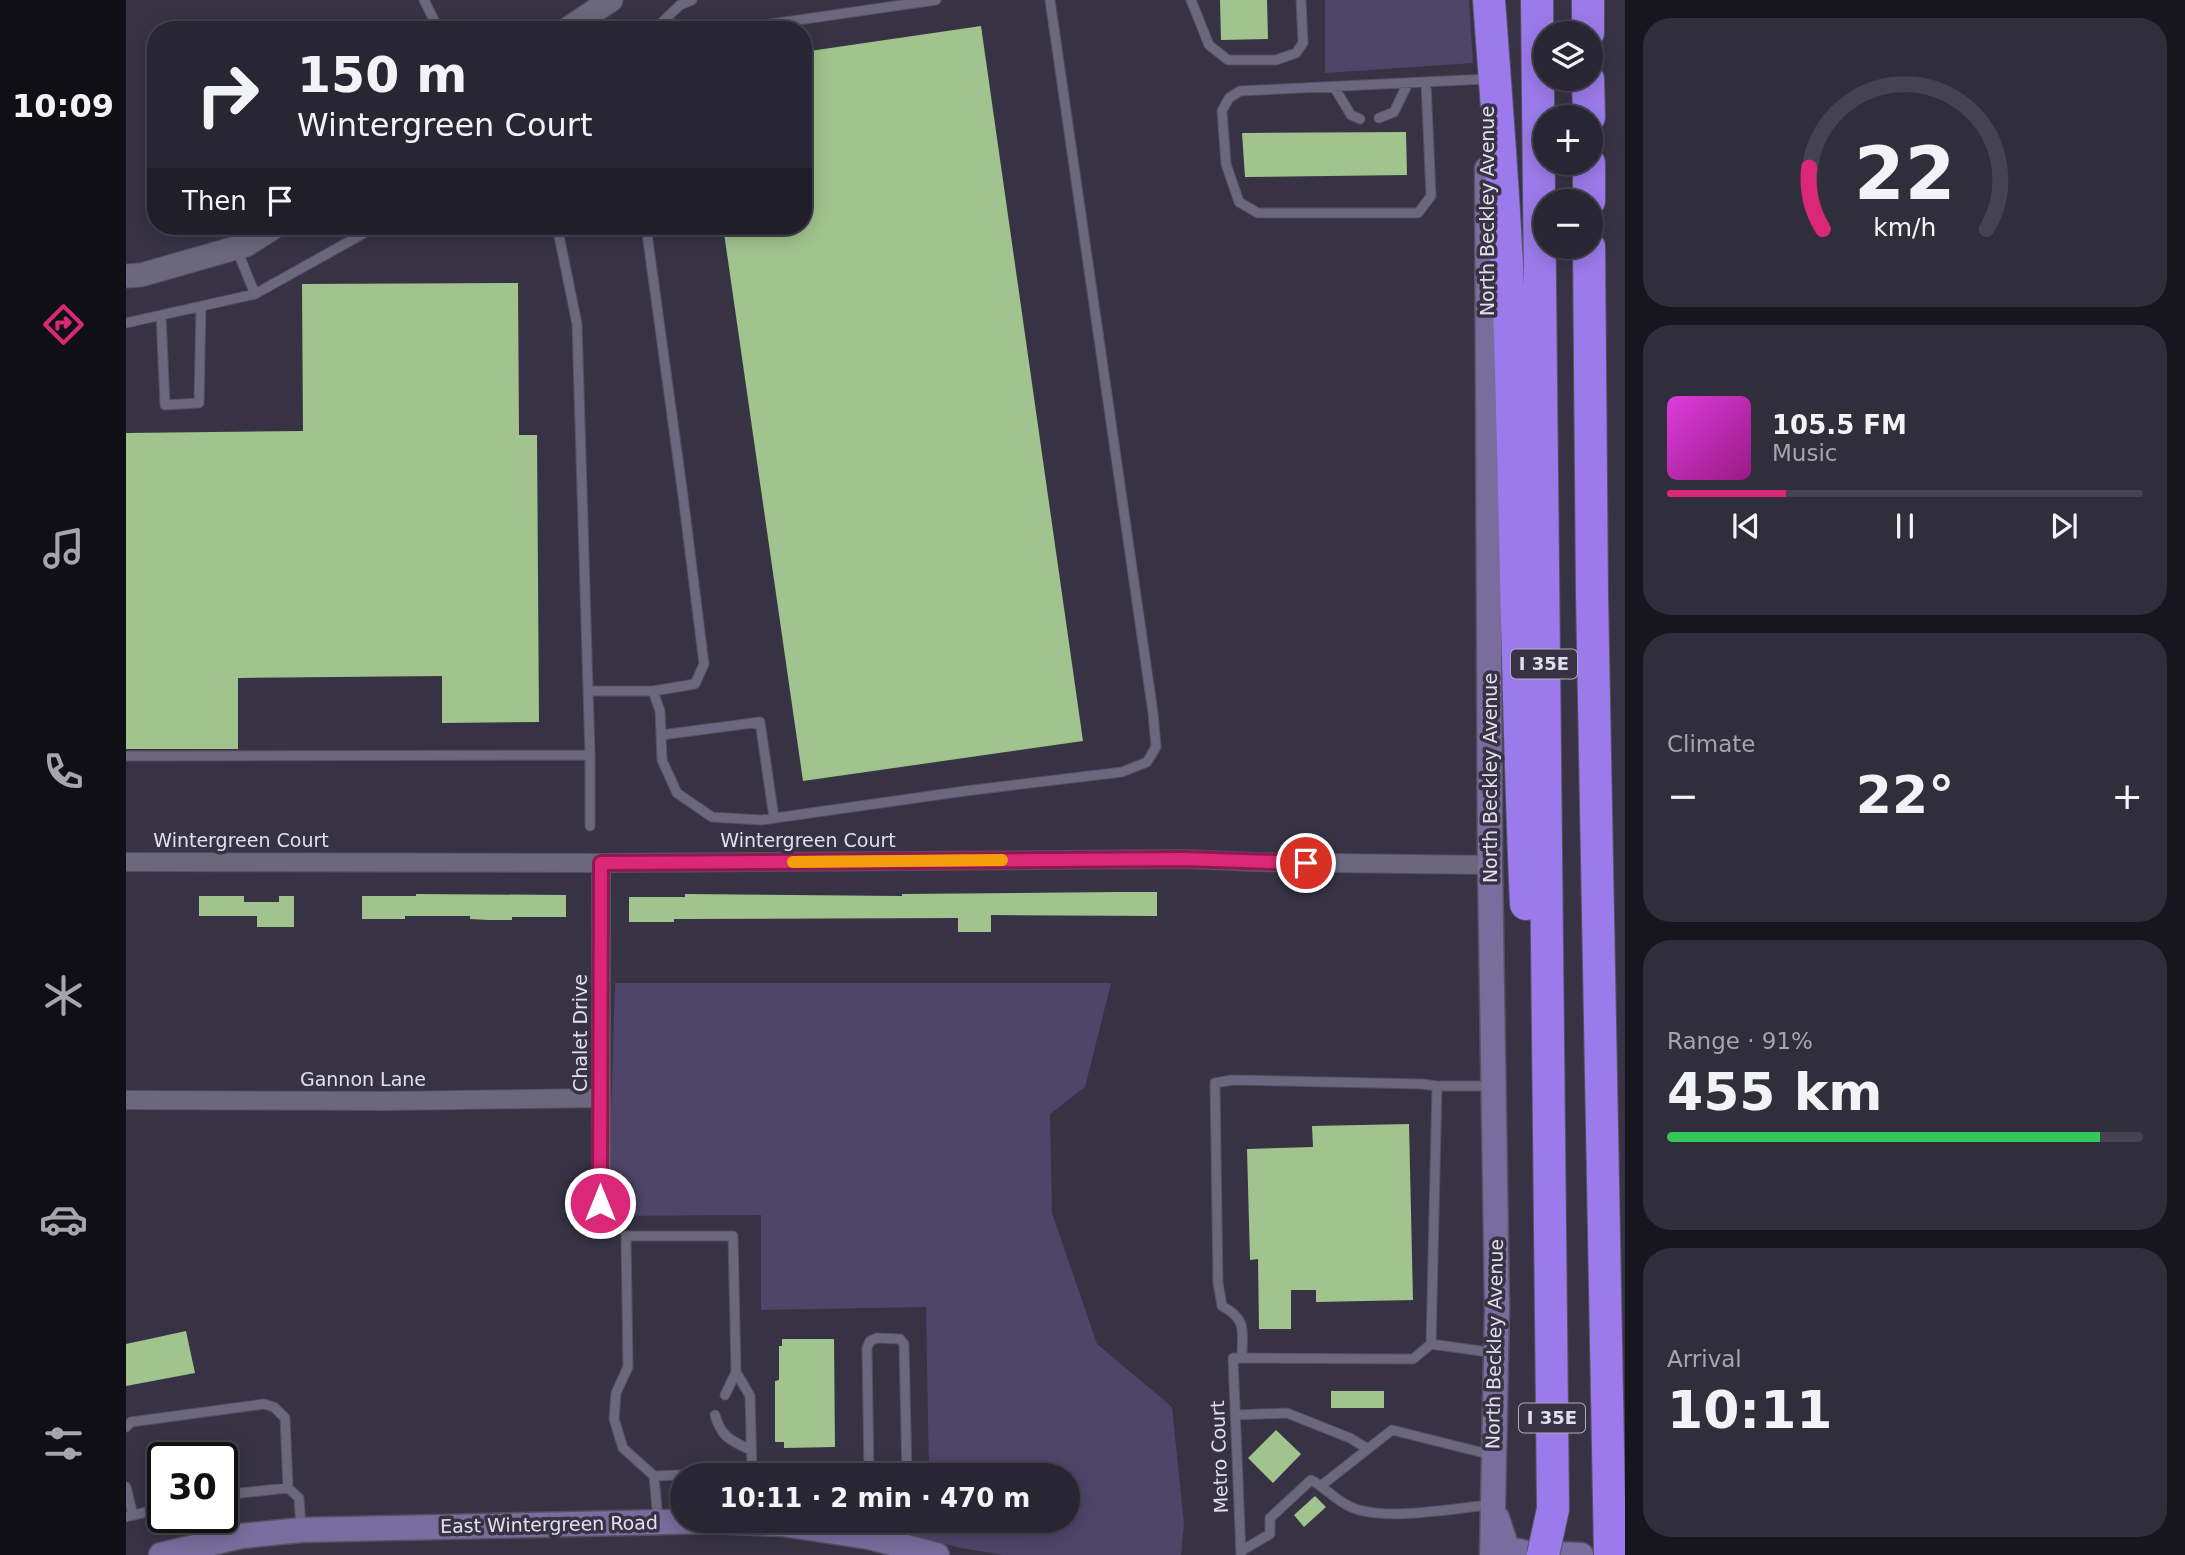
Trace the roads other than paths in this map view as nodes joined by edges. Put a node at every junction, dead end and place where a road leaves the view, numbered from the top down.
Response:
1 (424, 0) edge
2 (611, 0) edge
3 (692, 0) edge
4 (936, 0) edge
5 (1050, 0) edge
6 (1191, 0) edge
7 (1301, 0) edge
8 (1487, 0) edge
9 (1537, 0) edge
10 (1588, 0) edge
11 (434, 21) edge
12 (586, 21) edge
13 (668, 21) edge
14 (792, 21) edge
15 (1588, 21) edge
16 (1486, 79) junction
17 (1426, 82) junction
18 (1408, 83) junction
19 (1334, 87) junction
20 (1379, 118) dead end
21 (1360, 119) dead end
22 (262, 235) edge
23 (361, 235) edge
24 (559, 235) edge
25 (647, 235) edge
26 (235, 248) junction
27 (1590, 259) edge
28 (126, 276) edge
29 (255, 294) junction
30 (201, 306) junction
31 (161, 315) junction
32 (126, 323) edge
33 (588, 691) junction
34 (653, 691) junction
35 (661, 734) junction
36 (590, 755) junction
37 (126, 756) edge
38 (775, 818) junction
39 (590, 827) dead end
40 (126, 862) edge
41 (601, 863) junction
42 (1490, 865) junction
43 (1437, 1086) junction
44 (1493, 1086) junction
45 (601, 1098) junction
46 (126, 1100) edge
47 (600, 1203) dead end
48 (1550, 1327) junction
49 (1431, 1344) junction
50 (1496, 1353) junction
51 (1237, 1358) junction
52 (736, 1372) junction
53 (725, 1395) dead end
54 (715, 1415) dead end
55 (1235, 1415) junction
56 (126, 1427) edge
57 (1625, 1437) edge
58 (1368, 1449) junction
59 (751, 1450) junction
60 (1493, 1455) junction
61 (752, 1463) edge
62 (869, 1463) edge
63 (907, 1463) edge
64 (670, 1475) edge
65 (654, 1476) junction
66 (1322, 1485) junction
67 (126, 1488) edge
68 (288, 1488) junction
69 (238, 1493) edge
70 (1492, 1504) junction
71 (1609, 1508) junction
72 (1553, 1509) junction
73 (147, 1512) edge
74 (129, 1516) edge
75 (658, 1522) junction
76 (301, 1530) junction
77 (870, 1541) edge
78 (1241, 1553) edge
79 (161, 1555) edge
80 (937, 1555) edge
81 (1492, 1555) edge
82 (1543, 1555) edge
83 (1554, 1555) edge
84 (1581, 1555) edge
85 (1610, 1555) edge

1 - 11 lane
2 - 12 street
3 - 13 lane
4 - 14 lane
5 - 38 lane
6 - 7 lane
8 - 16 main road, North Beckley Avenue
8 - 48 highway
9 - 48 highway, I 35E
10 - 15 highway
16 - 17 lane
16 - 42 main road, North Beckley Avenue
17 - 18 lane
17 - 19 lane
18 - 19 lane
18 - 20 lane
19 - 21 lane
22 - 26 street
23 - 29 lane
24 - 33 lane
25 - 34 lane
26 - 28 street
26 - 29 lane
27 - 71 highway, I 35E
29 - 30 lane
30 - 31 lane
30 - 31 lane
31 - 32 lane
33 - 34 lane
33 - 36 lane
34 - 35 lane
35 - 38 lane
35 - 38 lane
36 - 37 lane
36 - 39 lane
40 - 41 street, Wintergreen Court
41 - 42 street, Wintergreen Court
41 - 45 street, Chalet Drive
42 - 44 main road, North Beckley Avenue
43 - 44 lane
43 - 49 lane
43 - 51 lane, Metro Court
44 - 50 main road, North Beckley Avenue
45 - 46 street, Gannon Lane
45 - 47 street, Chalet Drive
48 - 72 highway, I 35E
49 - 50 lane
49 - 51 lane
50 - 60 main road, North Beckley Avenue
51 - 55 lane, Metro Court
52 - 53 lane
52 - 59 lane
52 - 65 lane
54 - 59 lane
55 - 58 lane
55 - 78 lane, Metro Court
56 - 68 lane
57 - 71 highway
58 - 60 lane
58 - 66 lane
59 - 61 lane
60 - 70 main road, North Beckley Avenue
62 - 63 lane
64 - 65 lane
65 - 75 lane
66 - 70 lane
66 - 78 lane
67 - 74 lane
68 - 69 lane
68 - 76 lane
70 - 81 main road, North Beckley Avenue
70 - 84 main road
71 - 85 highway, I 35E
72 - 82 highway, bridge
72 - 83 highway, I 35E, bridge
73 - 74 lane
75 - 76 main road, East Wintergreen Road
75 - 77 main road, East Wintergreen Road
76 - 79 main road, East Wintergreen Road
77 - 80 main road, East Wintergreen Road

